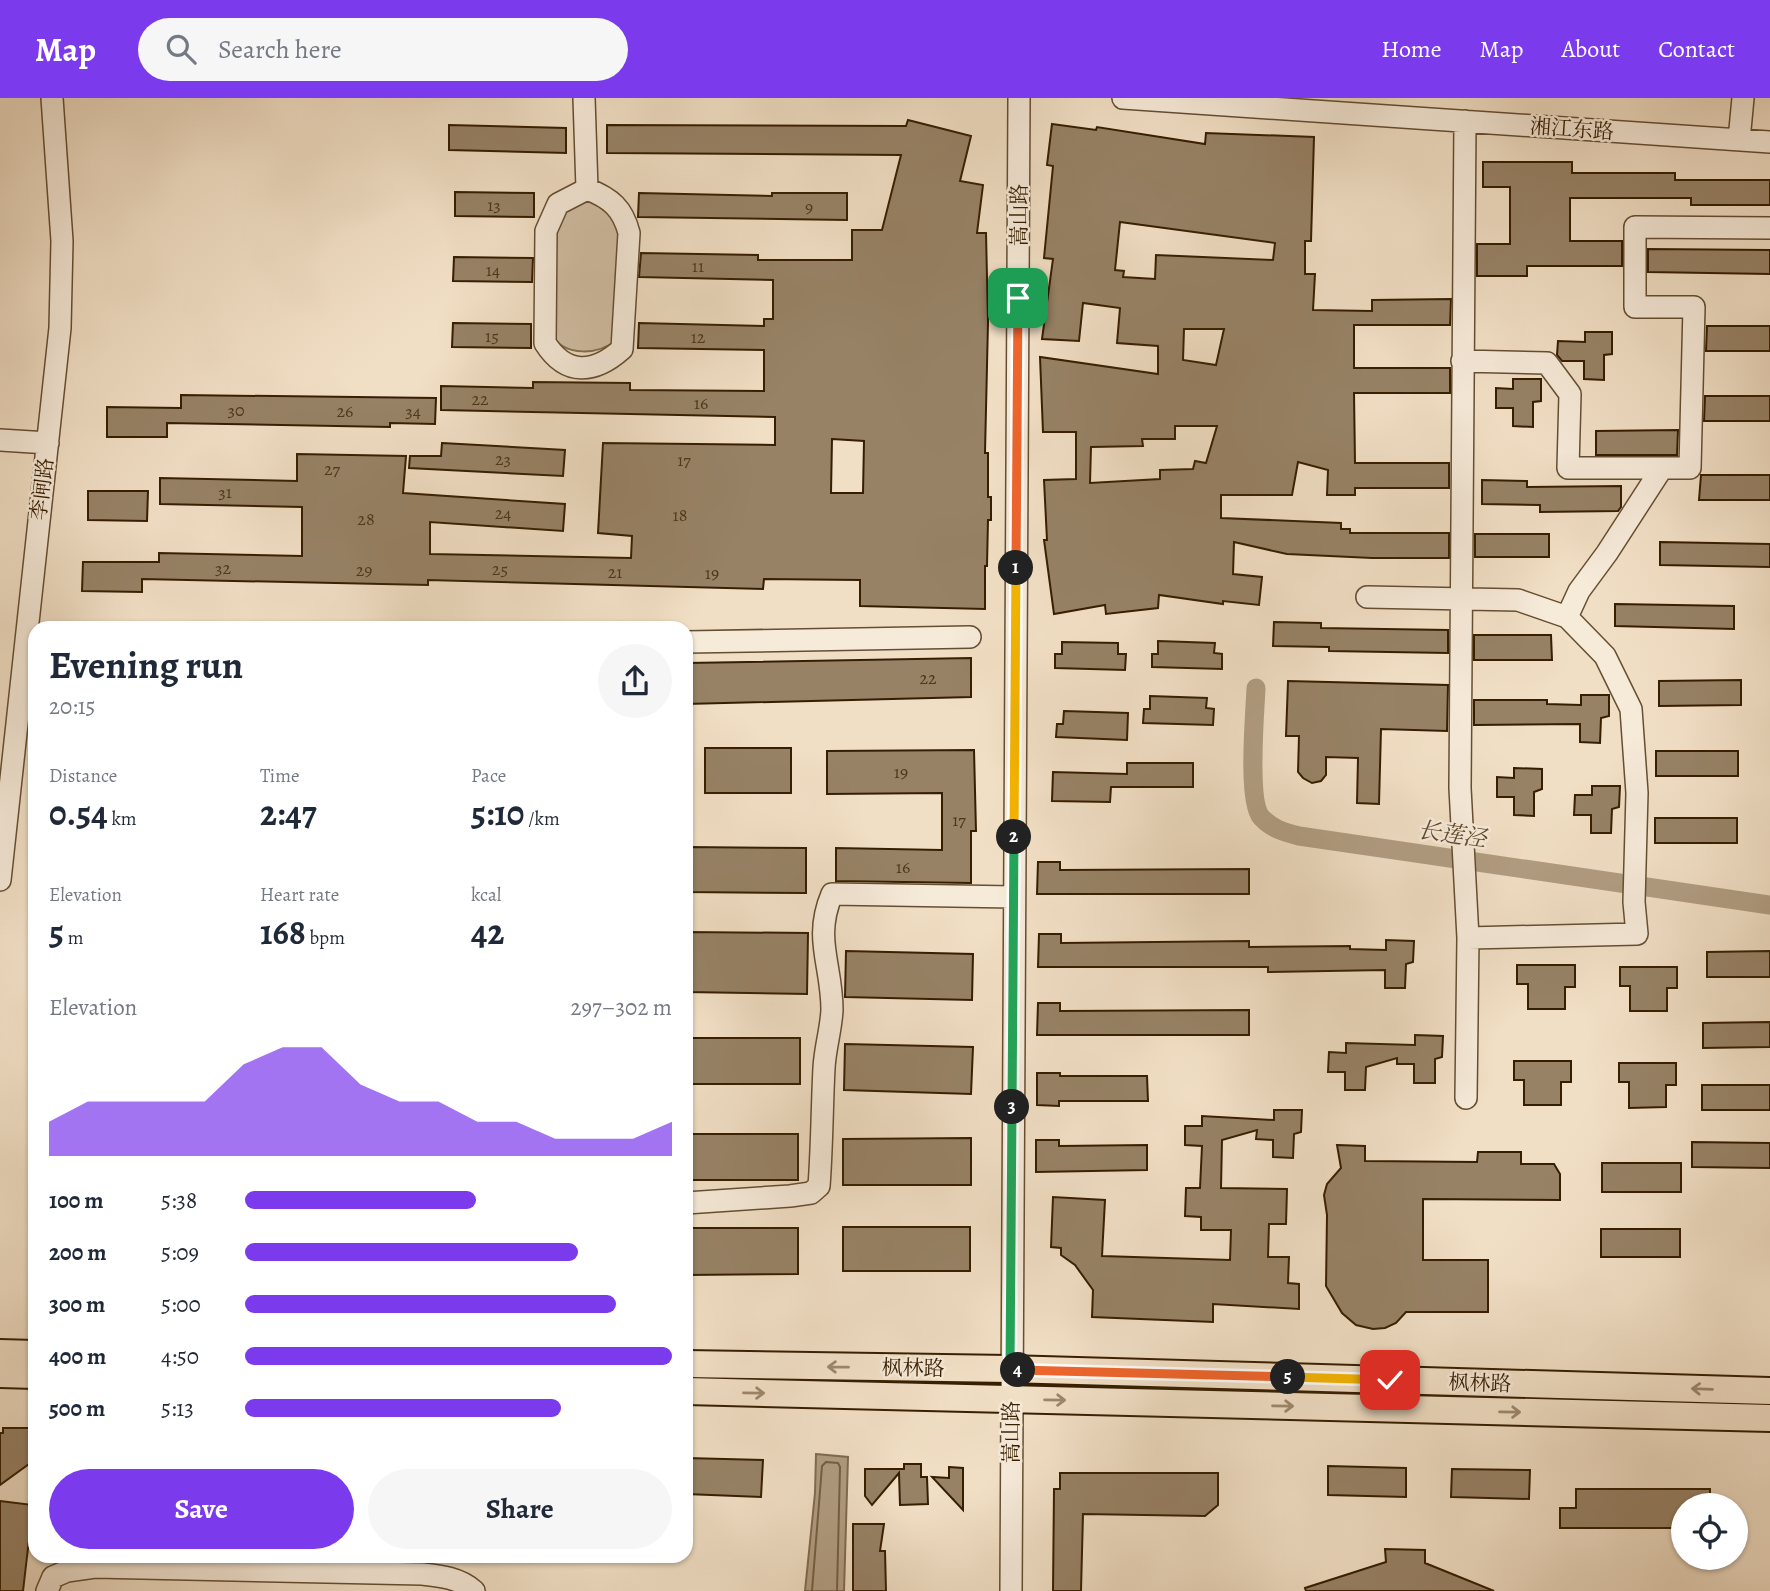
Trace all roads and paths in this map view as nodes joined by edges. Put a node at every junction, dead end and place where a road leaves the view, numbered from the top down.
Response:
1 (52, 98) edge
2 (584, 98) edge
3 (1019, 98) edge
4 (1123, 98) edge
5 (1743, 98) edge
6 (1465, 121) junction
7 (1739, 140) junction
8 (1770, 142) edge
9 (587, 189) junction
10 (1770, 228) edge
11 (1462, 361) junction
12 (0, 440) edge
13 (48, 443) junction
14 (1662, 468) junction
15 (1367, 597) dead end
16 (1461, 599) junction
17 (1567, 617) junction
18 (32, 621) edge
19 (970, 637) dead end
20 (693, 642) edge
21 (28, 654) edge
22 (0, 880) edge
23 (1014, 897) junction
24 (1468, 939) junction
25 (1466, 1098) dead end
26 (693, 1203) edge
27 (0, 1353) edge
28 (28, 1354) edge
29 (693, 1364) edge
30 (1010, 1369) junction
31 (0, 1374) edge
32 (28, 1375) edge
33 (693, 1391) edge
34 (1770, 1391) edge
35 (1011, 1399) junction
36 (1770, 1418) edge
37 (357, 1564) edge
38 (47, 1591) edge
39 (474, 1591) edge
40 (1010, 1591) edge

1 - 13 street, 李闸路
2 - 9 street
3 - 23 street, 嵩山路
4 - 6 street, 湘江东路
5 - 7 street
6 - 7 street, 湘江东路
6 - 11 street
7 - 8 street, 湘江东路
9 - 9 street
10 - 14 street
11 - 14 street
11 - 16 street
12 - 13 street
13 - 18 street, 李闸路
14 - 17 street
15 - 16 street
16 - 17 street
16 - 24 street
17 - 24 street
19 - 20 street
21 - 22 street, 李闸路
23 - 26 street
23 - 30 street, 嵩山路
24 - 25 street
27 - 28 main road
30 -> 29 main road, 枫林路
34 -> 30 main road, 枫林路
30 - 35 street, 嵩山路
31 - 32 main road
33 -> 35 main road, 枫林路
35 -> 36 main road, 枫林路
35 - 40 street, 嵩山路
37 - 38 street
37 - 39 street

